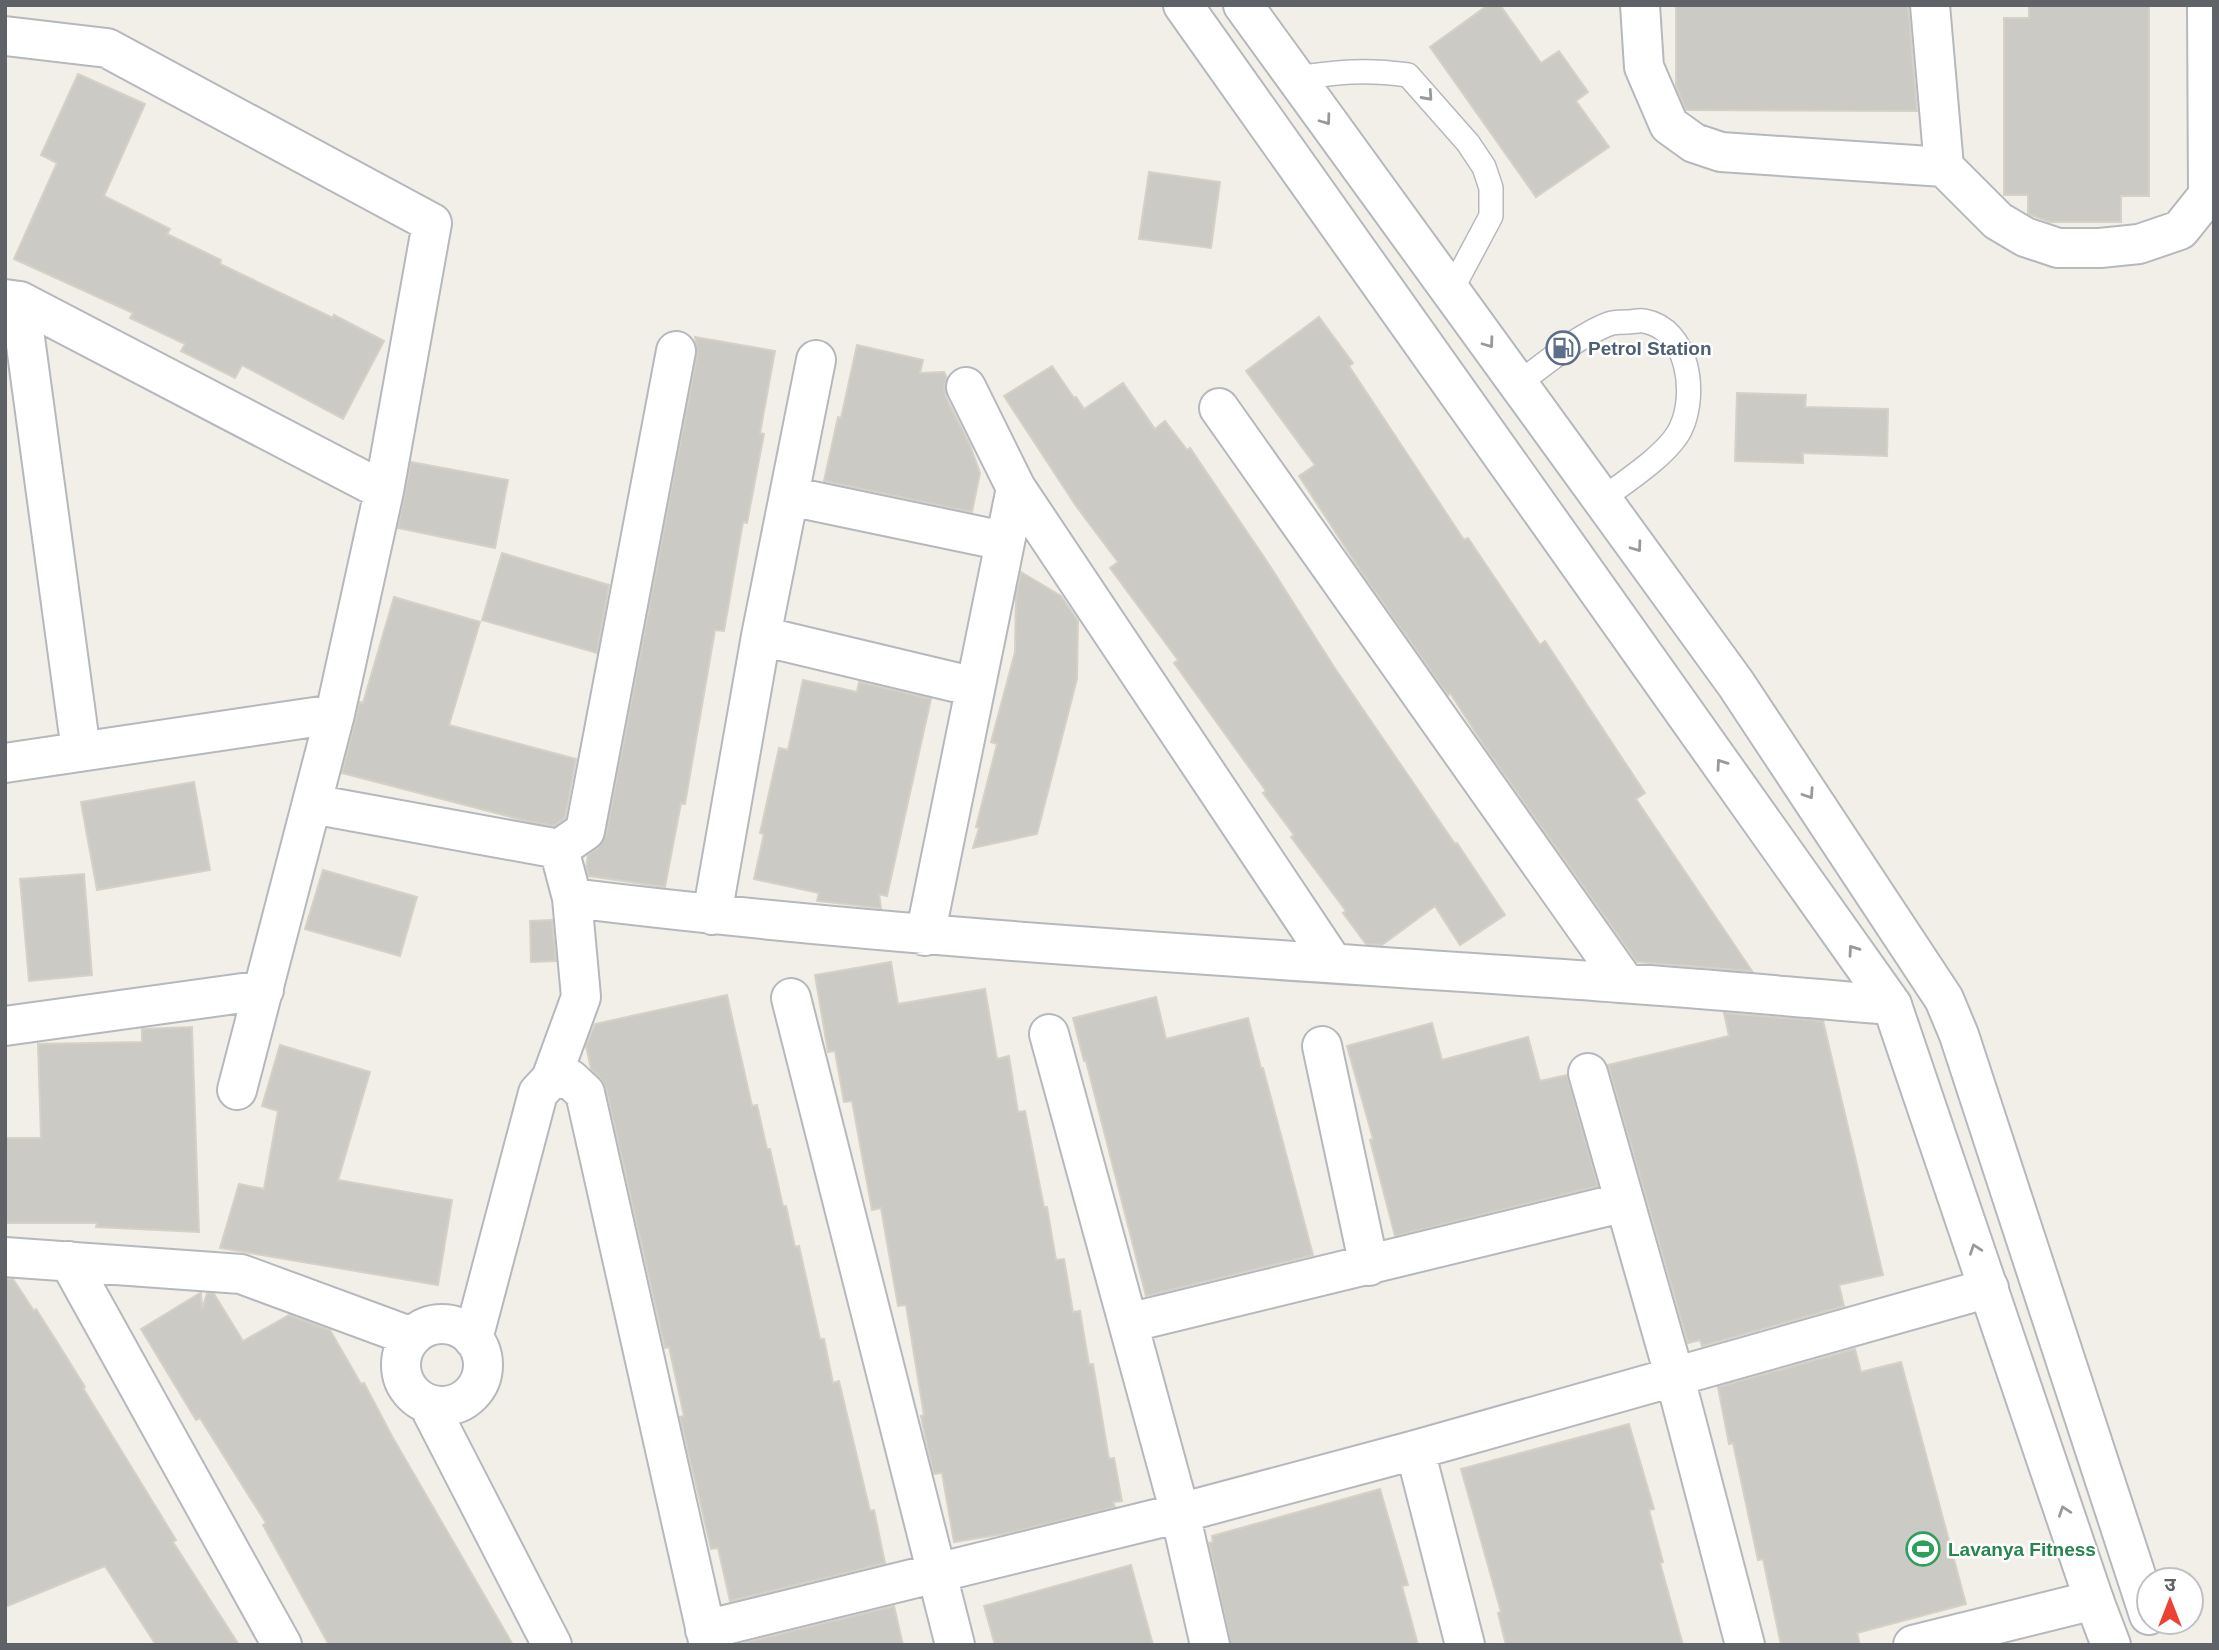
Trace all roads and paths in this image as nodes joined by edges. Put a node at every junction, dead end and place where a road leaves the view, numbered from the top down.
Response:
1 (1184, 5) edge
2 (1243, 5) edge
3 (1640, 5) edge
4 (1930, 5) edge
5 (2207, 5) edge
6 (5, 36) edge
7 (1296, 78) junction
8 (1944, 167) junction
9 (1457, 299) junction
10 (13, 300) edge
11 (1419, 336) junction
12 (676, 351) dead end
13 (817, 360) dead end
14 (1518, 383) junction
15 (966, 387) dead end
16 (1219, 408) dead end
17 (1016, 488) junction
18 (384, 491) junction
19 (789, 496) junction
20 (1602, 499) junction
21 (1004, 541) junction
22 (761, 636) junction
23 (975, 687) junction
24 (335, 714) junction
25 (80, 751) junction
26 (5, 763) edge
27 (312, 804) junction
28 (559, 849) junction
29 (572, 898) junction
30 (712, 915) junction
31 (925, 936) junction
32 (1333, 963) junction
33 (1625, 983) junction
34 (264, 990) junction
35 (791, 998) dead end
36 (1892, 1006) junction
37 (5, 1026) edge
38 (1049, 1034) dead end
39 (1322, 1046) dead end
40 (1588, 1073) dead end
41 (551, 1079) junction
42 (237, 1090) dead end
43 (1625, 1202) junction
44 (5, 1257) edge
45 (69, 1261) junction
46 (1369, 1266) junction
47 (1989, 1288) junction
48 (1128, 1323) junction
49 (412, 1337) junction
50 (473, 1339) junction
51 (1675, 1378) junction
52 (428, 1404) junction
53 (1415, 1450) junction
54 (1180, 1513) junction
55 (938, 1571) junction
56 (2135, 1572) edge
57 (2094, 1600) junction
58 (707, 1638) edge
59 (282, 1645) edge
60 (552, 1645) edge
61 (955, 1645) edge
62 (1210, 1645) edge
63 (1465, 1645) edge
64 (1745, 1645) edge
65 (1913, 1645) edge
66 (2111, 1645) edge

1 - 11 street
2 - 7 street
3 - 8 street
4 - 8 street
5 - 8 street
6 - 18 street
7 -> 9 street
7 -> 9 lane
9 - 11 street
9 -> 14 street
10 - 18 street
10 - 25 street
36 -> 11 street
12 - 28 street
13 - 19 street
14 - 20 street
14 - 20 lane
15 - 17 street
16 - 33 street
17 - 21 street
17 - 32 street
18 - 24 street
19 - 21 street
19 - 22 street
20 -> 56 street
21 - 23 street
22 - 23 street
22 - 30 street
23 - 31 street
24 - 25 street
24 - 27 street
25 - 26 street
27 - 28 street
27 - 34 street
28 - 29 street
29 - 30 street
29 - 41 street
30 - 31 street
31 - 32 street
32 - 33 street
33 - 36 street
34 - 37 street
34 - 42 street
35 - 55 street
47 -> 36 street
38 - 48 street
39 - 46 street
40 - 43 street
41 - 50 street
41 - 58 street
43 - 46 street
43 - 51 street
44 - 45 street
45 - 49 street
45 - 59 street
46 - 48 street
47 - 51 street
57 -> 47 street
48 - 54 street
49 - 50 street
49 - 52 street
50 - 52 street
51 - 53 street
51 - 64 street
52 - 60 street
53 - 54 street
53 - 63 street
54 - 55 street
54 - 62 street
55 - 58 street
55 - 61 street
57 - 65 street
57 - 66 street

